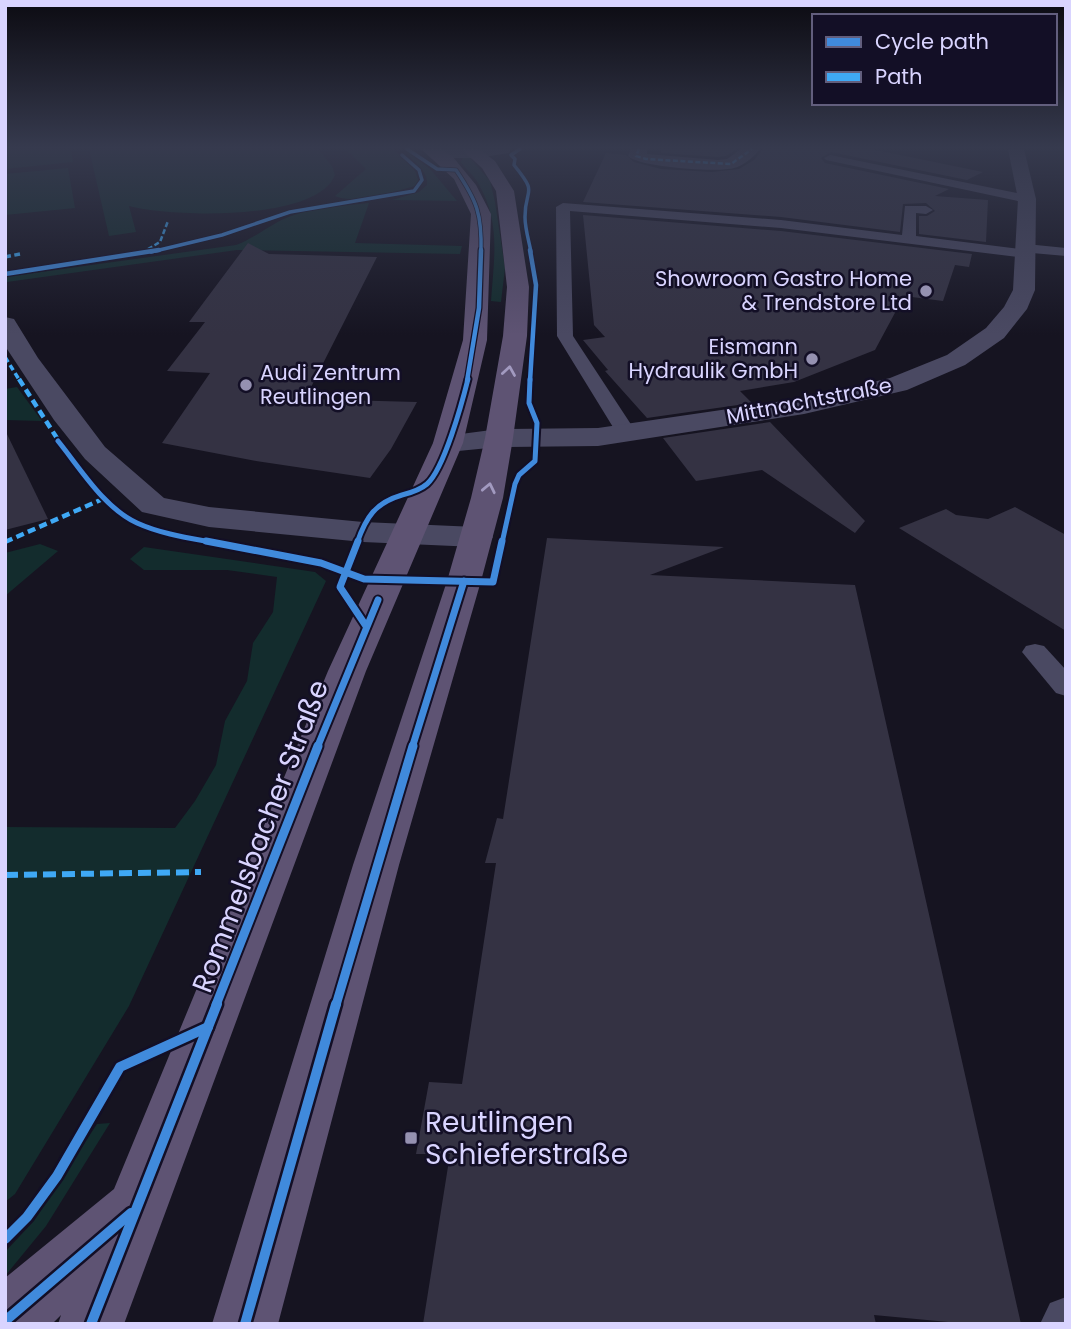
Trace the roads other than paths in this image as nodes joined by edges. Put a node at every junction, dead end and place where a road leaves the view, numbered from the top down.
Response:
1 (480, 211) edge
2 (508, 211) edge
3 (563, 211) edge
4 (615, 211) edge
5 (910, 211) edge
6 (1027, 211) edge
7 (909, 241) junction
8 (1026, 251) junction
9 (1066, 252) edge
10 (5, 324) edge
11 (626, 432) junction
12 (499, 438) junction
13 (449, 443) junction
14 (408, 534) junction
15 (476, 537) junction
16 (1035, 652) dead end
17 (1066, 687) edge
18 (134, 1211) junction
19 (1066, 1319) edge
20 (5, 1321) edge
21 (91, 1324) edge
22 (245, 1324) edge
23 (1063, 1324) edge

1 - 13 main road, Rommelsbacher Straße
12 -> 2 main road
3 - 11 lane
4 - 7 lane
5 - 7 lane
6 - 8 street, Mittnachtstraße
7 - 8 lane
8 - 9 lane
8 - 11 street, Mittnachtstraße
10 - 14 street
11 - 12 street, Mittnachtstraße
12 - 13 street, Mittnachtstraße
15 -> 12 main road
13 - 14 main road, Rommelsbacher Straße
14 - 15 street
14 - 18 main road, Rommelsbacher Straße
15 - 22 main road
16 - 17 lane
18 - 20 main road
18 - 21 main road, Rommelsbacher Straße
19 - 23 lane

